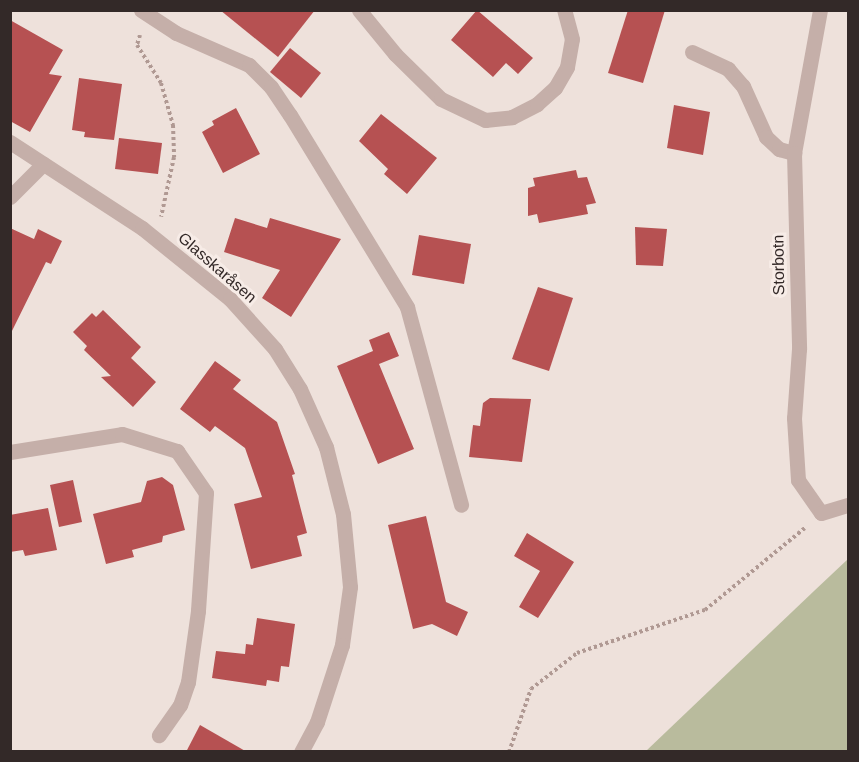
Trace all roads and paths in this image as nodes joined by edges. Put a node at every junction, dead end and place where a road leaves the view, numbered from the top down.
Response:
1 (359, 10) edge
2 (564, 10) edge
3 (820, 10) edge
4 (145, 14) edge
5 (692, 52) dead end
6 (10, 142) edge
7 (794, 153) junction
8 (43, 164) junction
9 (10, 197) edge
10 (153, 238) junction
11 (10, 452) edge
12 (461, 505) dead end
13 (849, 505) edge
14 (821, 513) junction
15 (159, 735) dead end
16 (301, 752) edge
17 (509, 752) edge

1 - 2 street
3 - 7 street, Storbotn
4 - 10 path
4 - 12 street
5 - 7 street
6 - 8 street, Glasskaråsen
7 - 14 street, Storbotn
8 - 9 street
8 - 10 street, Glasskaråsen
10 - 16 street, Glasskaråsen
11 - 15 street
13 - 14 street
14 - 17 path

